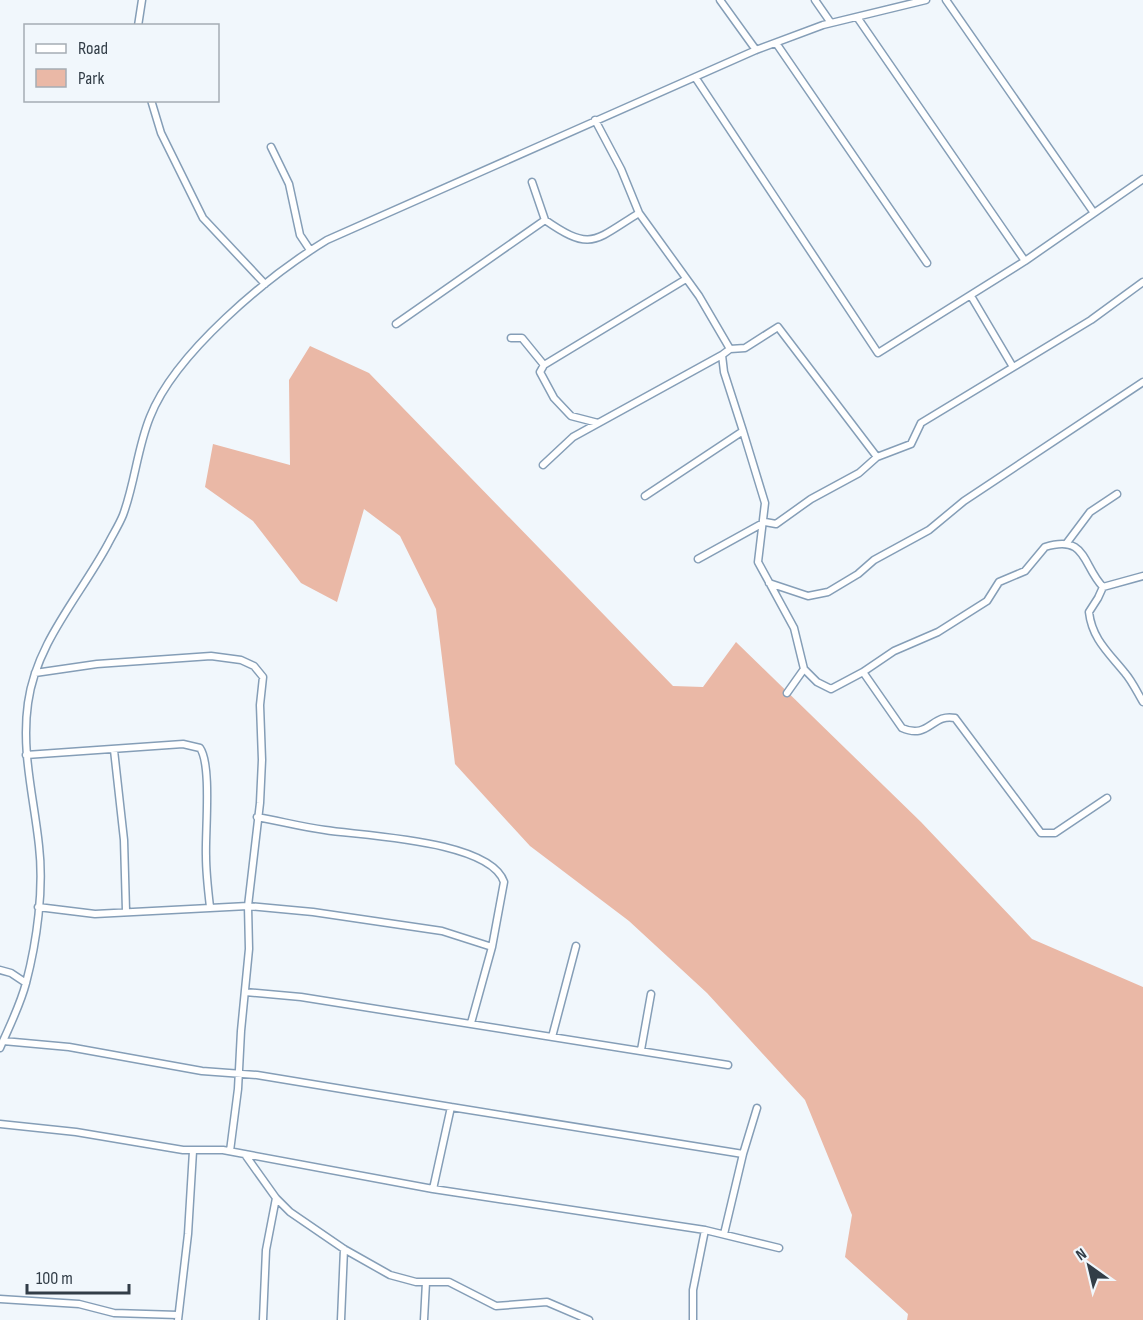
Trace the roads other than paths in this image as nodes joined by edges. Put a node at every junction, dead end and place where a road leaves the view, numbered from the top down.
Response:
1 (142, 0) edge
2 (720, 0) edge
3 (815, 0) edge
4 (926, 0) edge
5 (946, 0) edge
6 (918, 1) edge
7 (857, 17) junction
8 (831, 23) junction
9 (138, 24) edge
10 (776, 43) junction
11 (756, 50) junction
12 (695, 77) junction
13 (152, 102) edge
14 (595, 120) junction
15 (271, 147) dead end
16 (1143, 179) edge
17 (532, 182) dead end
18 (639, 213) junction
19 (1094, 213) junction
20 (544, 220) junction
21 (310, 250) junction
22 (1025, 261) junction
23 (927, 263) dead end
24 (686, 279) junction
25 (1143, 282) edge
26 (265, 284) junction
27 (971, 296) junction
28 (396, 324) dead end
29 (511, 338) dead end
30 (730, 349) junction
31 (722, 355) junction
32 (544, 364) junction
33 (1014, 367) junction
34 (1143, 381) edge
35 (599, 423) junction
36 (743, 431) junction
37 (877, 458) junction
38 (543, 465) dead end
39 (1117, 494) dead end
40 (645, 496) dead end
41 (765, 522) junction
42 (1066, 544) junction
43 (698, 559) dead end
44 (1143, 576) edge
45 (769, 583) junction
46 (1103, 587) junction
47 (804, 669) junction
48 (863, 672) junction
49 (35, 673) junction
50 (787, 693) dead end
51 (1143, 702) edge
52 (114, 750) junction
53 (26, 755) junction
54 (1107, 798) dead end
55 (257, 817) junction
56 (248, 906) junction
57 (38, 907) junction
58 (210, 907) junction
59 (126, 911) junction
60 (492, 946) junction
61 (576, 946) dead end
62 (0, 970) edge
63 (26, 983) junction
64 (244, 992) junction
65 (651, 994) dead end
66 (471, 1023) junction
67 (552, 1037) junction
68 (2, 1044) edge
69 (641, 1050) junction
70 (728, 1065) dead end
71 (240, 1076) junction
72 (451, 1107) junction
73 (757, 1108) dead end
74 (0, 1124) edge
75 (194, 1151) junction
76 (230, 1151) junction
77 (743, 1154) junction
78 (246, 1156) junction
79 (433, 1189) junction
80 (276, 1198) junction
81 (705, 1230) junction
82 (724, 1234) junction
83 (779, 1248) dead end
84 (344, 1249) junction
85 (426, 1281) junction
86 (0, 1299) edge
87 (178, 1318) edge
88 (263, 1320) edge
89 (341, 1320) edge
90 (424, 1320) edge
91 (589, 1320) edge
92 (693, 1320) edge

1 - 9 street
2 - 11 street
3 - 8 street
4 - 6 street
5 - 19 street
6 - 7 street
7 - 8 street
7 - 22 street
8 - 10 street
10 - 11 street
10 - 23 street
11 - 12 street
12 - 14 street
12 - 27 street
13 - 26 street
14 - 18 street
14 - 21 street
15 - 21 street
16 - 19 street
17 - 20 street
18 - 20 street
18 - 24 street
19 - 22 street
20 - 28 street
21 - 26 street
22 - 27 street
24 - 30 street
24 - 32 street
25 - 33 street
26 - 49 street
27 - 33 street
29 - 32 street
30 - 31 street
30 - 37 street
31 - 35 street
31 - 36 street
32 - 35 street
33 - 37 street
34 - 45 street
35 - 38 street
36 - 40 street
36 - 41 street
37 - 41 street
39 - 42 street
41 - 43 street
41 - 45 street
42 - 46 street
42 - 48 street
44 - 46 street
45 - 47 street
46 - 51 street
47 - 48 street
47 - 50 street
48 - 54 street
49 - 53 street
49 - 55 street
52 - 53 street
52 - 58 street
52 - 59 street
53 - 57 street
55 - 56 street
55 - 60 street
56 - 58 street
56 - 60 street
56 - 64 street
57 - 59 street
57 - 63 street
58 - 59 street
60 - 66 street
61 - 67 street
62 - 63 street
63 - 68 street
64 - 66 street
64 - 71 street
65 - 69 street
66 - 67 street
67 - 69 street
68 - 71 street
69 - 70 street
71 - 72 street
71 - 76 street
72 - 77 street
72 - 79 street
73 - 77 street
74 - 75 street
75 - 76 street
75 - 87 street
76 - 78 street
77 - 82 street
78 - 79 street
78 - 80 street
79 - 81 street
80 - 84 street
80 - 88 street
81 - 82 street
81 - 92 street
82 - 83 street
84 - 85 street
84 - 89 street
85 - 90 street
85 - 91 street
86 - 87 street

